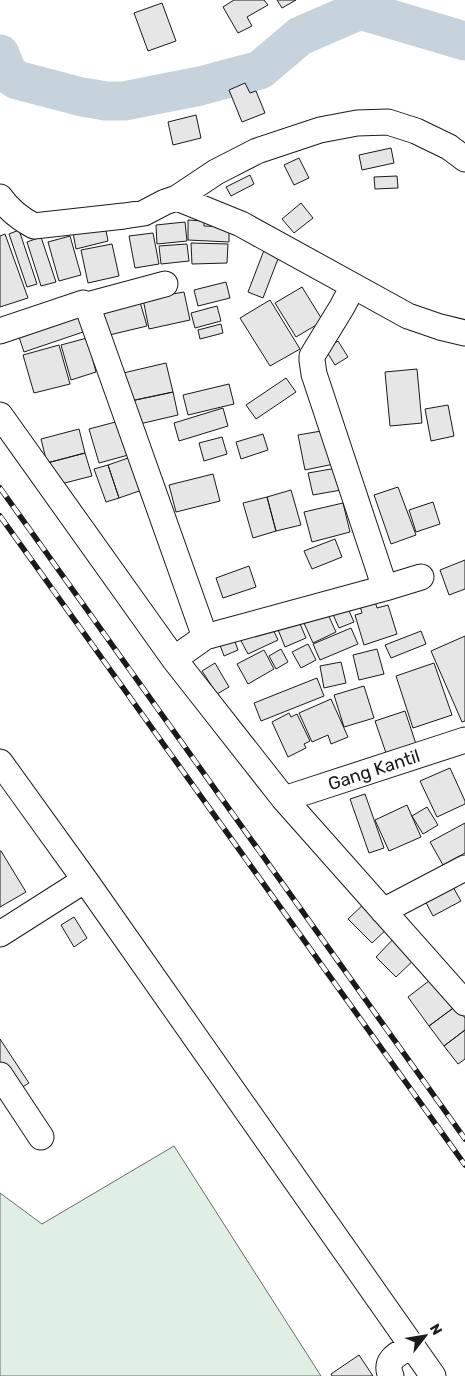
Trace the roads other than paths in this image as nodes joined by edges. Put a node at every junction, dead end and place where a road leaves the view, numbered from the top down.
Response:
1 (465, 159) edge
2 (0, 196) edge
3 (178, 198) junction
4 (165, 284) dead end
5 (353, 286) junction
6 (87, 305) junction
7 (0, 331) edge
8 (465, 333) edge
9 (0, 415) edge
10 (420, 576) dead end
11 (385, 588) junction
12 (204, 637) junction
13 (174, 659) junction
14 (465, 740) edge
15 (0, 762) edge
16 (284, 799) junction
17 (465, 868) edge
18 (84, 880) junction
19 (384, 911) junction
20 (0, 934) edge
21 (465, 1004) edge
22 (0, 1075) edge
23 (41, 1137) dead end
24 (412, 1346) junction
25 (391, 1376) edge
26 (433, 1376) edge

1 - 3 street
2 - 3 street
3 - 5 street
4 - 6 street
5 - 8 street
5 - 11 street
6 - 7 street
6 - 12 street
9 - 13 street
10 - 11 street
11 - 12 street
12 - 13 street
13 - 16 street
14 - 16 street, Gang Kantil
15 - 18 street
16 - 19 street
17 - 19 street
18 - 20 street
18 - 24 street
19 - 21 street
22 - 23 street
24 - 25 street
24 - 26 street

